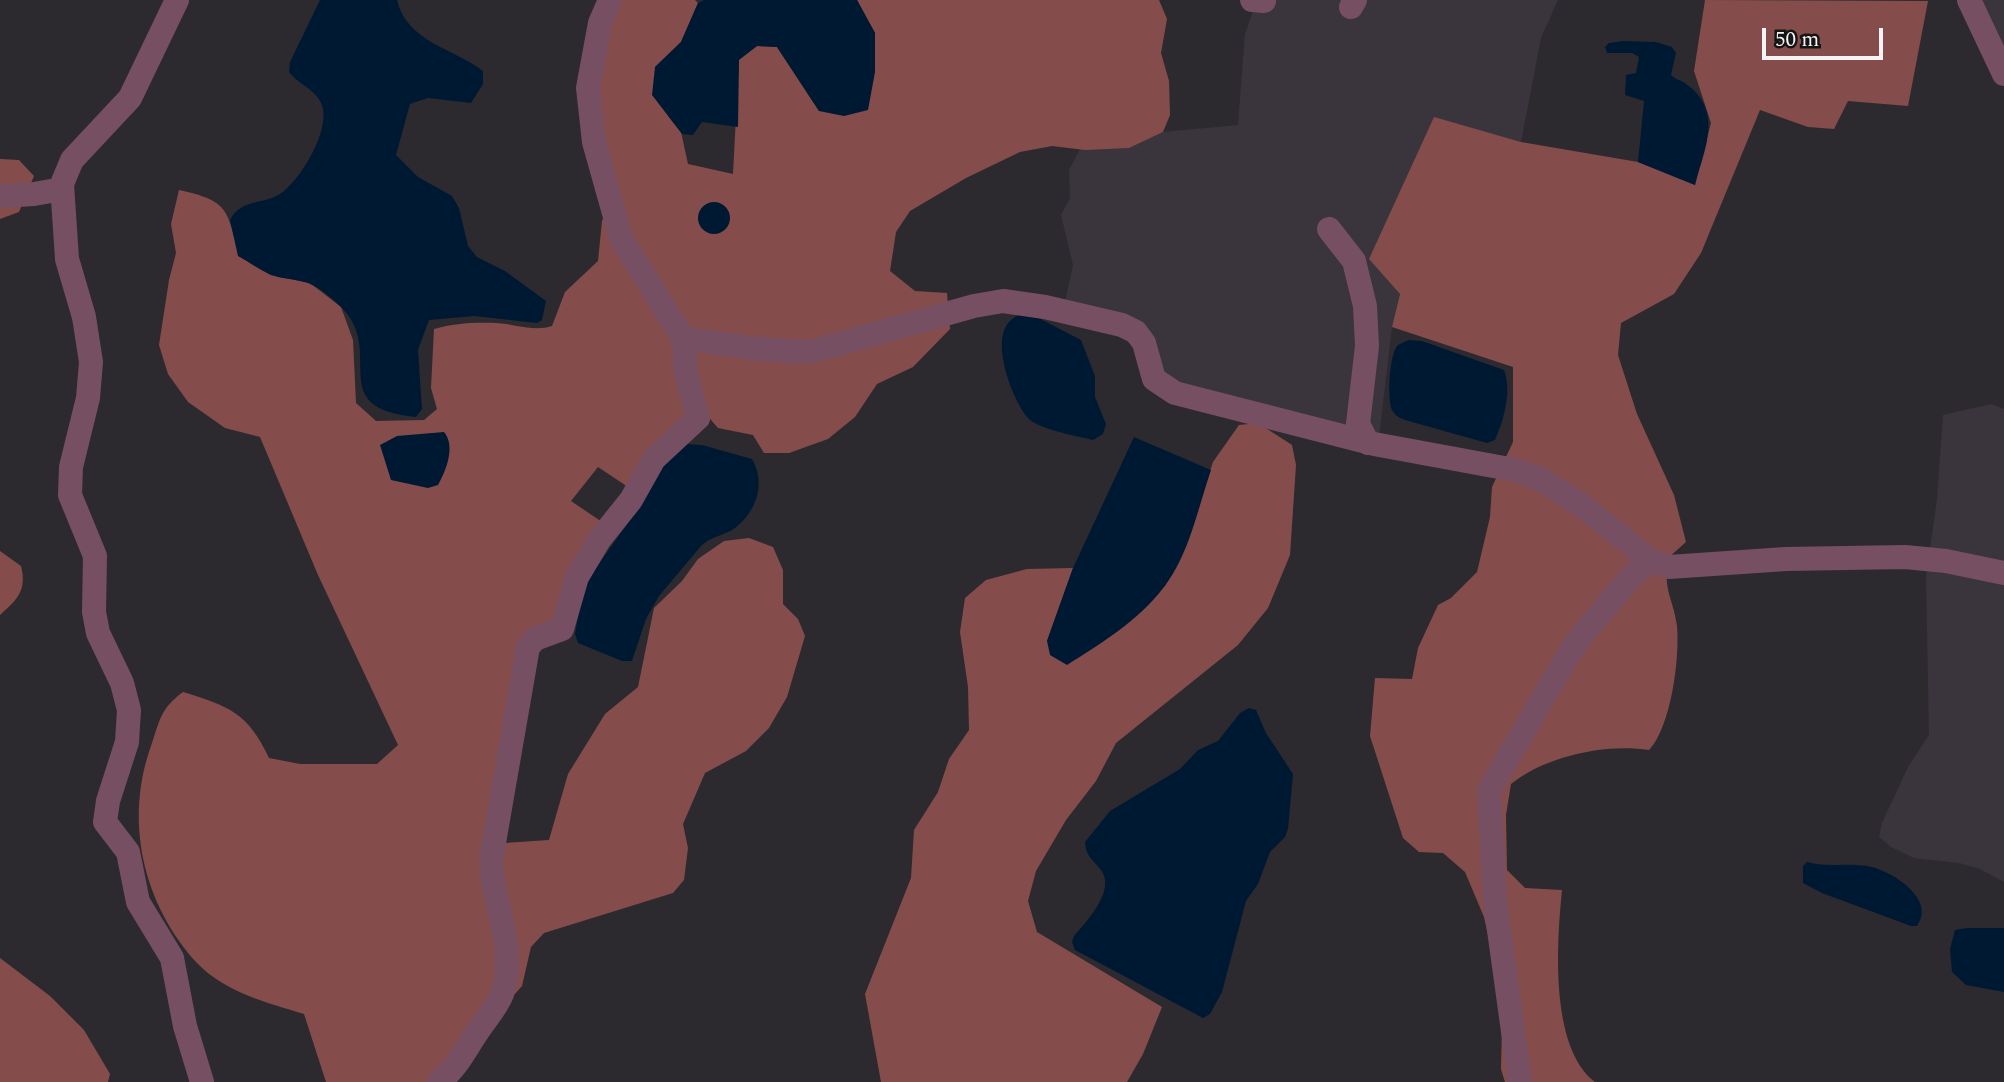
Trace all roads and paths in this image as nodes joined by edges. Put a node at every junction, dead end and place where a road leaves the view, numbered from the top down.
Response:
1 (177, 0) edge
2 (610, 0) edge
3 (1969, 0) edge
4 (2004, 74) edge
5 (62, 189) junction
6 (0, 196) edge
7 (1329, 229) dead end
8 (683, 338) junction
9 (1368, 443) junction
10 (1650, 560) junction
11 (2004, 573) edge
12 (202, 1082) edge
13 (439, 1082) edge
14 (1520, 1082) edge

1 - 5 street
2 - 8 street
3 - 4 street
5 - 6 street
5 - 12 street
7 - 9 street
8 - 9 street
8 - 13 street
9 - 10 street
10 - 11 street
10 - 14 street

